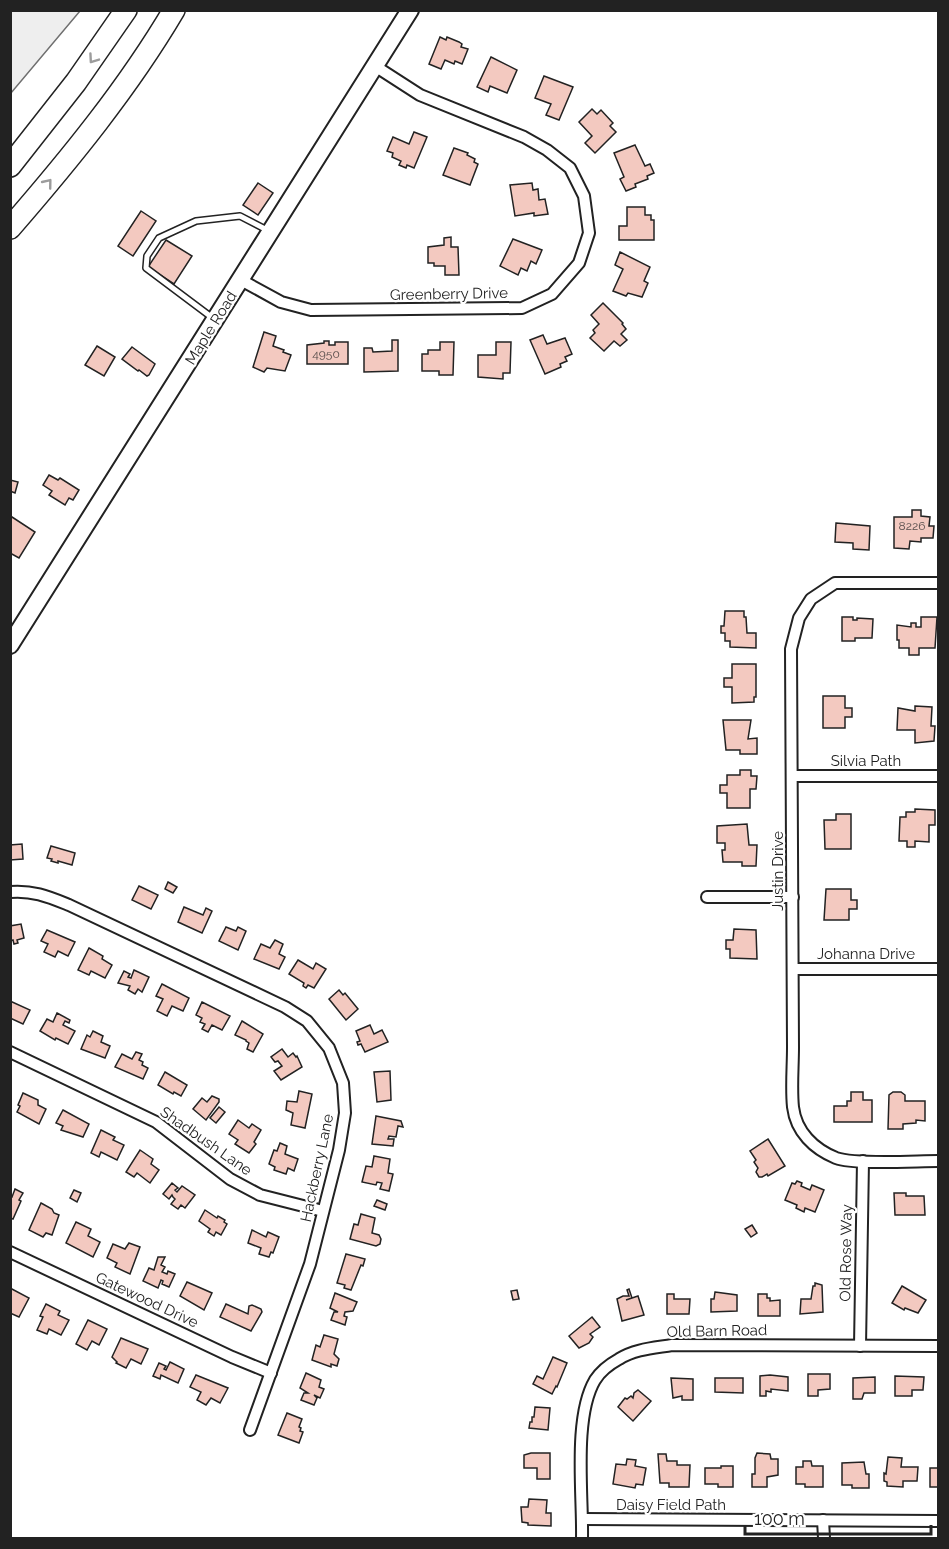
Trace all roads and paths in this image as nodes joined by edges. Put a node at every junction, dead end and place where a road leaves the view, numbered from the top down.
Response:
1 (126, 10) edge
2 (174, 10) edge
3 (410, 10) edge
4 (375, 66) junction
5 (10, 166) edge
6 (10, 228) edge
7 (271, 232) junction
8 (241, 280) junction
9 (215, 320) junction
10 (939, 583) edge
11 (10, 645) edge
12 (793, 776) junction
13 (939, 776) edge
14 (10, 892) edge
15 (707, 897) dead end
16 (793, 897) junction
17 (793, 969) junction
18 (939, 969) edge
19 (10, 1052) edge
20 (863, 1161) junction
21 (939, 1161) edge
22 (323, 1211) junction
23 (10, 1252) edge
24 (860, 1346) junction
25 (939, 1346) edge
26 (271, 1373) junction
27 (250, 1430) dead end
28 (583, 1520) junction
29 (823, 1520) junction
30 (939, 1521) edge
31 (582, 1539) edge
32 (824, 1539) edge

1 -> 5 highway
6 -> 2 highway
3 - 4 street, Maple Road
4 - 7 street, Maple Road
4 - 8 street, Greenberry Drive
7 - 8 street, Maple Road
7 - 9 lane
8 - 9 street, Maple Road
9 - 11 street, Maple Road
10 - 12 street, Justin Drive
12 - 13 street, Silvia Path
12 - 16 street, Justin Drive
14 - 22 street, Hackberry Lane
15 - 16 street
16 - 17 street, Justin Drive
17 - 18 street, Johanna Drive
17 - 20 street, Justin Drive
19 - 22 street, Shadbush Lane
20 - 21 street, Justin Drive
20 - 24 street, Old Rose Way
22 - 26 street, Hackberry Lane
23 - 26 street, Gatewood Drive
24 - 25 street, Old Barn Road
24 - 28 street, Old Barn Road
26 - 27 street, Hackberry Lane
28 - 29 street, Daisy Field Path
28 - 31 street, Old Barn Road
29 - 30 street, Daisy Field Path
29 - 32 street

